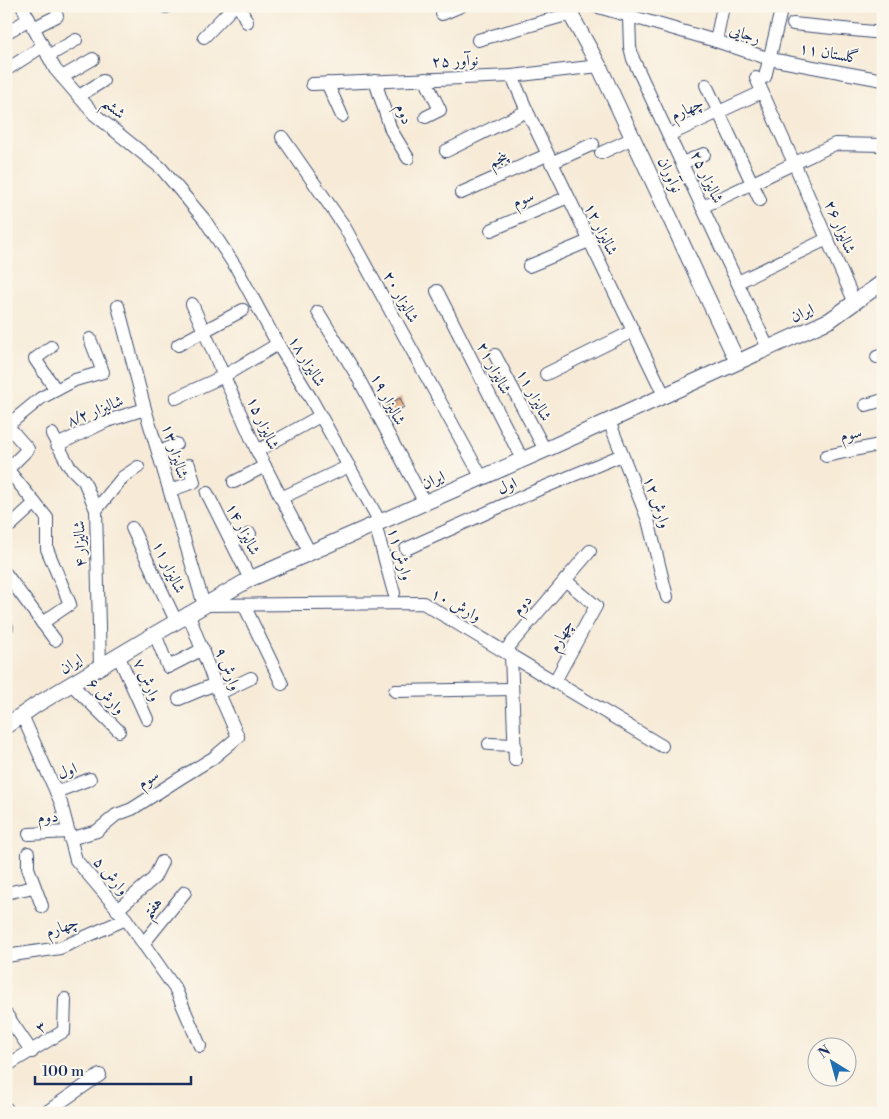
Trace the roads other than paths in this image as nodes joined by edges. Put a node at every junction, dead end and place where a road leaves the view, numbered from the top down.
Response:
1 (22, 6) edge
2 (234, 6) edge
3 (239, 6) edge
4 (462, 6) edge
5 (596, 6) edge
6 (723, 6) edge
7 (782, 6) edge
8 (568, 10) edge
9 (442, 14) dead end
10 (57, 16) dead end
11 (628, 17) junction
12 (247, 22) dead end
13 (31, 24) junction
14 (793, 24) dead end
15 (6, 33) edge
16 (883, 33) edge
17 (204, 37) dead end
18 (76, 40) dead end
19 (478, 40) dead end
20 (716, 41) junction
21 (45, 51) junction
22 (93, 59) dead end
23 (770, 59) junction
24 (599, 66) junction
25 (6, 70) edge
26 (512, 76) junction
27 (62, 78) junction
28 (425, 79) junction
29 (103, 80) dead end
30 (883, 80) edge
31 (375, 81) junction
32 (327, 83) junction
33 (312, 84) dead end
34 (706, 85) dead end
35 (762, 92) junction
36 (79, 96) junction
37 (526, 111) junction
38 (718, 112) junction
39 (342, 116) dead end
40 (426, 116) dead end
41 (669, 135) junction
42 (282, 137) dead end
43 (633, 138) junction
44 (883, 145) edge
45 (446, 151) dead end
46 (704, 154) dead end
47 (408, 158) dead end
48 (549, 159) junction
49 (682, 163) junction
50 (794, 163) junction
51 (752, 183) junction
52 (461, 193) dead end
53 (568, 197) junction
54 (760, 200) dead end
55 (702, 207) junction
56 (204, 219) joint
57 (490, 230) dead end
58 (827, 239) junction
59 (589, 241) junction
60 (529, 266) dead end
61 (738, 282) junction
62 (882, 286) edge
63 (437, 291) dead end
64 (855, 303) junction
65 (192, 304) dead end
66 (118, 306) dead end
67 (243, 310) dead end
68 (318, 312) dead end
69 (204, 330) junction
70 (633, 331) junction
71 (90, 339) dead end
72 (278, 344) junction
73 (178, 345) dead end
74 (51, 347) dead end
75 (768, 348) junction
76 (495, 355) dead end
77 (737, 361) junction
78 (546, 374) dead end
79 (224, 376) junction
80 (56, 390) junction
81 (664, 395) junction
82 (176, 398) dead end
83 (883, 400) edge
84 (866, 405) dead end
85 (146, 409) junction
86 (320, 416) junction
87 (609, 421) junction
88 (7, 425) edge
89 (54, 439) joint
90 (176, 444) dead end
91 (883, 444) edge
92 (545, 450) junction
93 (256, 451) junction
94 (159, 453) junction
95 (622, 455) junction
96 (826, 456) dead end
97 (522, 459) junction
98 (190, 465) dead end
99 (138, 466) dead end
100 (264, 466) junction
101 (349, 466) junction
102 (7, 470) edge
103 (482, 478) junction
104 (234, 482) dead end
105 (171, 490) junction
106 (207, 493) dead end
107 (281, 498) junction
108 (35, 503) junction
109 (424, 503) junction
110 (96, 510) junction
111 (377, 523) junction
112 (12, 525) dead end
113 (132, 528) dead end
114 (250, 534) dead end
115 (231, 541) junction
116 (406, 548) dead end
117 (590, 552) dead end
118 (310, 553) junction
119 (6, 574) edge
120 (250, 579) junction
121 (565, 580) junction
122 (394, 593) dead end
123 (667, 597) dead end
124 (204, 605) junction
125 (244, 605) junction
126 (182, 617) junction
127 (42, 623) junction
128 (154, 634) junction
129 (55, 640) dead end
130 (203, 649) junction
131 (508, 653) junction
132 (118, 656) junction
133 (100, 666) junction
134 (252, 678) dead end
135 (556, 681) junction
136 (70, 684) junction
137 (282, 684) dead end
138 (218, 689) junction
139 (512, 689) junction
140 (396, 691) dead end
141 (179, 699) dead end
142 (22, 715) junction
143 (147, 719) dead end
144 (6, 726) edge
145 (119, 731) dead end
146 (238, 737) joint
147 (489, 744) dead end
148 (515, 745) junction
149 (662, 746) dead end
150 (515, 760) dead end
151 (90, 779) dead end
152 (56, 792) junction
153 (29, 834) dead end
154 (70, 836) junction
155 (28, 853) dead end
156 (162, 862) dead end
157 (34, 887) junction
158 (185, 892) dead end
159 (6, 893) edge
160 (42, 906) dead end
161 (121, 914) junction
162 (143, 944) junction
163 (6, 956) edge
164 (65, 999) dead end
165 (6, 1014) edge
166 (200, 1046) dead end
167 (32, 1052) junction
168 (6, 1066) edge
169 (100, 1075) dead end
170 (6, 1108) edge
171 (10, 1113) edge
172 (45, 1113) edge

1 - 13 street, ششم
2 - 17 street
3 - 12 street
4 - 9 street
5 - 11 street, رجایی
6 - 20 street
7 - 23 street
8 - 19 street
8 - 24 street, نوآوران
10 - 13 street
11 - 20 street, رجایی
11 - 41 street, شالیزار ۲۵
13 - 15 street
13 - 21 street, ششم
14 - 16 street
18 - 21 street
20 - 23 street, رجایی
21 - 25 street
21 - 27 street, ششم
22 - 27 street
23 - 30 street, گلستان ۱۱
23 - 35 street, شالیزار ۲۶
24 - 26 street, نوآور ۲۵
24 - 43 street, نوآوران
26 - 28 street, نوآور ۲۵
26 - 37 street, شالیزار ۱۲
27 - 36 street, ششم
28 - 31 street, نوآور ۲۵
28 - 40 street
29 - 36 street
31 - 32 street, نوآور ۲۵
31 - 47 street, دوم
32 - 33 street, نوآور ۲۵
32 - 39 street
34 - 38 street
35 - 38 street
35 - 50 street, شالیزار ۲۶
36 - 56 street, ششم
37 - 45 street
37 - 48 street, شالیزار ۱۲
38 - 41 street, چهارم
38 - 51 street
41 - 49 street, شالیزار ۲۵
42 - 103 street, شالیزار ۲۰
43 - 48 street
43 - 77 street, نوآوران
44 - 50 street
46 - 49 street
48 - 52 street, پنجم
48 - 53 street, شالیزار ۱۲
49 - 55 street, شالیزار ۲۵
50 - 51 street
50 - 58 street, شالیزار ۲۶
51 - 54 street
51 - 55 street
53 - 57 street, سوم
53 - 59 street, شالیزار ۱۲
55 - 61 street, شالیزار ۲۵
56 - 72 street, شالیزار ۱۸
58 - 61 street
58 - 64 street, شالیزار ۲۶
59 - 60 street
59 - 70 street, شالیزار ۱۲
61 - 75 street, شالیزار ۲۵
62 - 64 street, ایران
63 - 97 street, شالیزار ۲۱
64 - 75 street, ایران
65 - 69 street, شالیزار ۱۵
66 - 85 street, شالیزار ۱۳
67 - 69 street
68 - 109 street, شالیزار ۱۹
69 - 73 street
69 - 79 street, شالیزار ۱۵
70 - 78 street
70 - 81 street, شالیزار ۱۲
71 - 80 street
72 - 79 street
72 - 86 street, شالیزار ۱۸
74 - 80 street
75 - 77 street, ایران
76 - 92 street, شالیزار ۱۱
77 - 81 street, ایران
79 - 82 street
79 - 93 street, شالیزار ۱۵
80 - 88 street
81 - 87 street, ایران
83 - 84 street
85 - 89 street, شالیزار ۸/۲
85 - 94 street, شالیزار ۱۳
86 - 93 street
86 - 101 street, شالیزار ۱۸
87 - 92 street, ایران
87 - 95 street, وارش ۱۲
88 - 102 street
89 - 110 street, شالیزار ۴
90 - 94 street
91 - 96 street, سوم
92 - 97 street, ایران
93 - 100 street, شالیزار ۱۵
94 - 105 street, شالیزار ۱۳
95 - 116 street, اول
95 - 123 street, وارش ۱۲
97 - 103 street, ایران
98 - 105 street
99 - 110 street
100 - 104 street
100 - 107 street, شالیزار ۱۵
101 - 107 street
101 - 111 street, شالیزار ۱۸
102 - 108 street
103 - 109 street, ایران
105 - 124 street, شالیزار ۱۳
106 - 115 street, شالیزار ۱۴
107 - 118 street, شالیزار ۱۵
108 - 112 street
108 - 127 street
109 - 111 street, ایران
110 - 133 street, شالیزار ۴
111 - 118 street, ایران
111 - 122 street, وارش ۱۱
113 - 126 street, شالیزار ۱۱
114 - 115 street
115 - 120 street, شالیزار ۱۴
117 - 121 street, دوم
118 - 120 street, ایران
119 - 127 street
120 - 124 street, ایران
121 - 131 street, دوم
121 - 135 street, چهارم
124 - 125 street, وارش ۱۰
124 - 126 street, ایران
125 - 131 street, وارش ۱۰
125 - 137 street
126 - 128 street, ایران
126 - 130 street, وارش ۹
127 - 129 street
128 - 130 street
128 - 132 street, ایران
130 - 138 street, وارش ۹
131 - 135 street, وارش ۱۰
131 - 139 street
132 - 133 street, ایران
132 - 143 street, وارش ۷
133 - 136 street, ایران
134 - 138 street
135 - 149 street, وارش ۱۰
136 - 142 street, ایران
136 - 145 street, وارش ۶
138 - 141 street
138 - 146 street, وارش ۹
139 - 140 street
139 - 148 street
142 - 144 street, ایران
142 - 152 street, وارش ۵
146 - 154 street, سوم
147 - 148 street
148 - 150 street
151 - 152 street, اول
152 - 154 street, وارش ۵
153 - 154 street, دوم
154 - 161 street, وارش ۵
155 - 157 street
156 - 161 street
157 - 159 street
157 - 160 street
158 - 162 street, هفتم
161 - 162 street, وارش ۵
161 - 163 street, چهارم
162 - 166 street, وارش ۵
164 - 167 street, ۳
165 - 167 street
167 - 168 street, ۳
169 - 172 street
170 - 171 street

